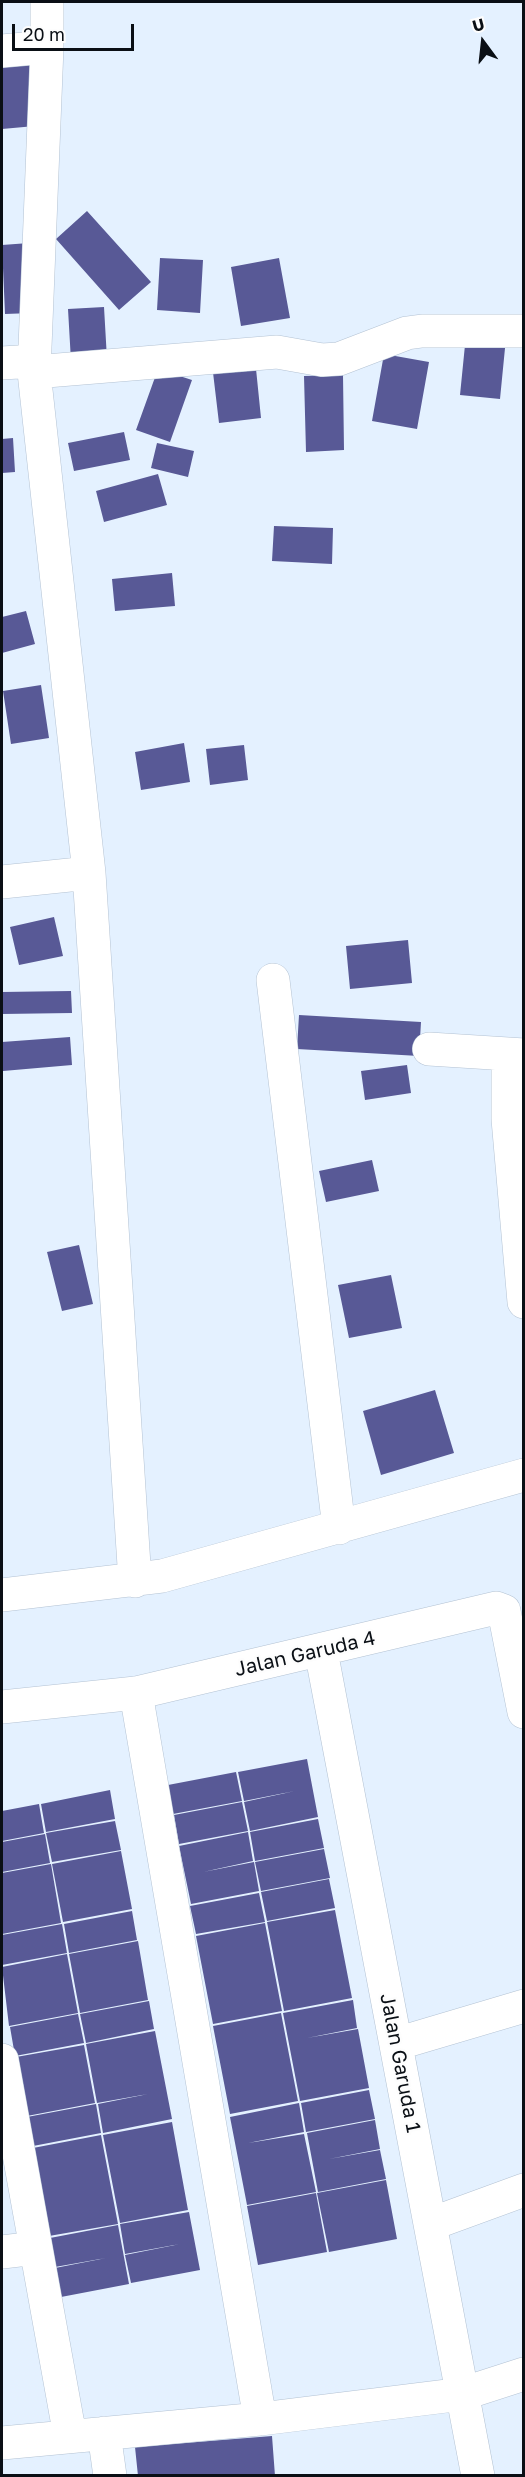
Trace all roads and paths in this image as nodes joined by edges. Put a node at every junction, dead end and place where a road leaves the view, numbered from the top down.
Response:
1 (47, 2) edge
2 (47, 47) junction
3 (2, 51) edge
4 (524, 332) edge
5 (2, 363) edge
6 (34, 366) junction
7 (89, 873) junction
8 (2, 882) edge
9 (273, 980) dead end
10 (429, 1049) dead end
11 (516, 1055) edge
12 (518, 1168) edge
13 (524, 1302) edge
14 (524, 1475) edge
15 (339, 1528) junction
16 (135, 1581) junction
17 (2, 1595) edge
18 (321, 1651) junction
19 (136, 1693) junction
20 (2, 1707) edge
21 (524, 1712) edge
22 (524, 2006) edge
23 (396, 2044) junction
24 (2, 2066) edge
25 (524, 2190) edge
26 (431, 2224) junction
27 (36, 2248) junction
28 (2, 2252) edge
29 (524, 2374) edge
30 (462, 2394) junction
31 (260, 2419) junction
32 (104, 2433) junction
33 (70, 2436) junction
34 (2, 2443) edge
35 (110, 2475) edge
36 (478, 2475) edge

1 - 2 street
2 - 3 street
2 - 6 street
4 - 6 street
5 - 6 street
6 - 7 street
7 - 8 street
7 - 16 street
9 - 15 street
10 - 11 street
11 - 12 street
12 - 13 street
14 - 15 street
15 - 16 street
16 - 17 street
18 - 19 street, Jalan Garuda 4
18 - 21 street, Jalan Garuda 4
18 - 23 street, Jalan Garuda 1
19 - 20 street, Jalan Garuda 4
19 - 31 street
22 - 23 street
23 - 26 street, Jalan Garuda 1
24 - 27 street
25 - 26 street
26 - 30 street, Jalan Garuda 1
27 - 28 street
27 - 33 street
29 - 30 street
30 - 31 street
30 - 36 street, Jalan Garuda 1
31 - 32 street
32 - 33 street
32 - 35 street
33 - 34 street

